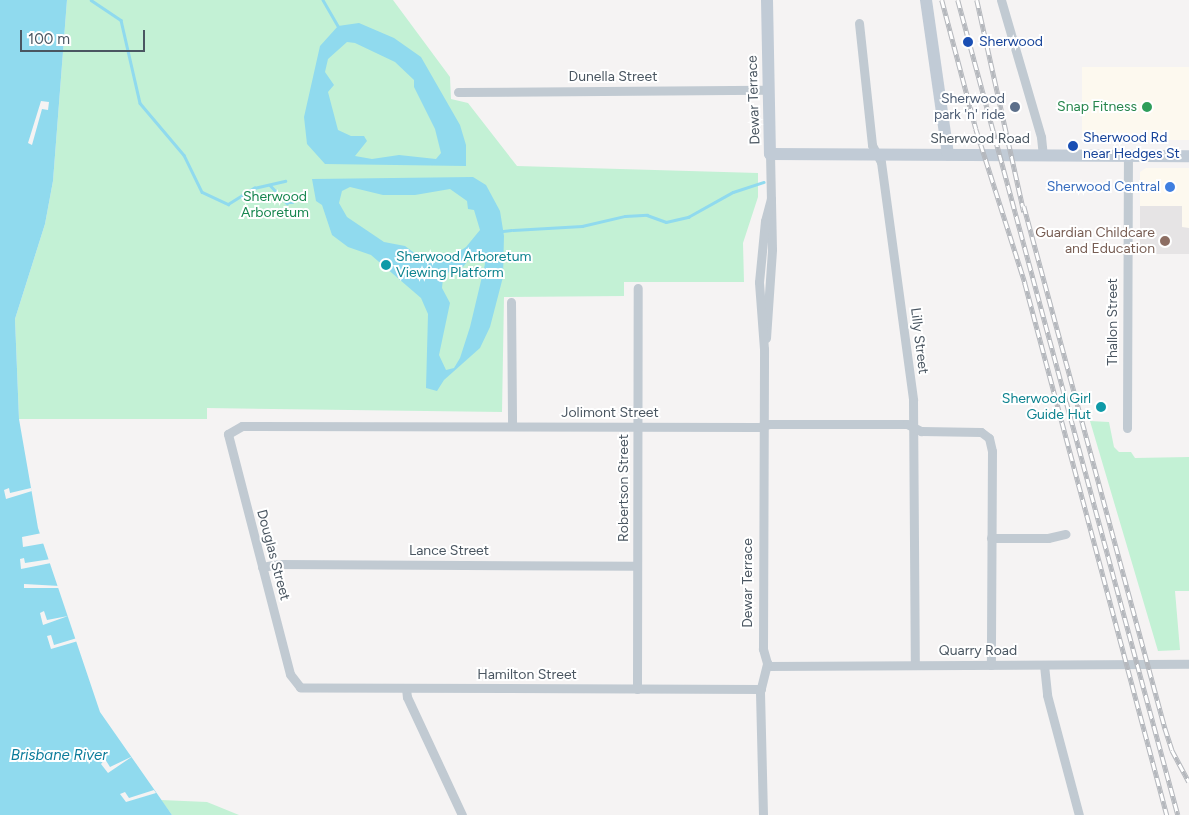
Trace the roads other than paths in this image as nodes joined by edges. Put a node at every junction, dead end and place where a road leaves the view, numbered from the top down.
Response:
1 (768, 0) edge
2 (926, 0) edge
3 (1001, 0) edge
4 (859, 23) dead end
5 (767, 90) junction
6 (458, 92) dead end
7 (770, 154) junction
8 (877, 154) junction
9 (948, 154) junction
10 (1043, 154) junction
11 (1128, 155) junction
12 (1189, 156) edge
13 (638, 288) dead end
14 (511, 302) dead end
15 (764, 425) junction
16 (512, 426) junction
17 (638, 427) junction
18 (914, 428) junction
19 (1127, 428) dead end
20 (230, 431) joint
21 (1066, 534) dead end
22 (991, 538) junction
23 (637, 566) junction
24 (262, 567) junction
25 (1189, 664) edge
26 (915, 665) junction
27 (991, 665) junction
28 (1044, 665) junction
29 (767, 666) junction
30 (295, 684) joint
31 (406, 688) junction
32 (637, 689) junction
33 (761, 689) junction
34 (462, 815) edge
35 (762, 815) edge
36 (1079, 815) edge

1 - 5 street, Dewar Terrace
2 - 9 street
3 - 10 street
4 - 8 street, Lilly Street
5 - 6 street, Dunella Street
5 - 7 street, Dewar Terrace
7 - 8 street, Sherwood Road
7 - 15 street, Dewar Terrace
8 - 9 street, Sherwood Road
8 - 18 street, Lilly Street
9 - 10 street, Sherwood Road
10 - 11 street, Sherwood Road
11 - 12 street, Sherwood Road
11 - 19 street, Thallon Street
13 - 17 street, Robertson Street
14 - 16 street
15 - 17 street, Jolimont Street
15 - 18 street, Jolimont Street
15 - 29 street, Dewar Terrace
16 - 17 street, Jolimont Street
16 - 20 street, Jolimont Street
17 - 23 street, Robertson Street
18 - 22 street, Jolimont Street
18 - 26 street, Lilly Street
20 - 24 street, Douglas Street
21 - 22 street
22 - 27 street
23 - 24 street, Lance Street
23 - 32 street, Robertson Street
24 - 30 street, Douglas Street
25 - 28 street, Quarry Road
26 - 27 street, Quarry Road
26 - 29 street, Quarry Road
27 - 28 street, Quarry Road
28 - 36 street
29 - 33 street, Dewar Terrace
30 - 31 street, Hamilton Street
31 - 32 street, Hamilton Street
31 - 34 street
32 - 33 street, Hamilton Street
33 - 35 street, Dewar Terrace

